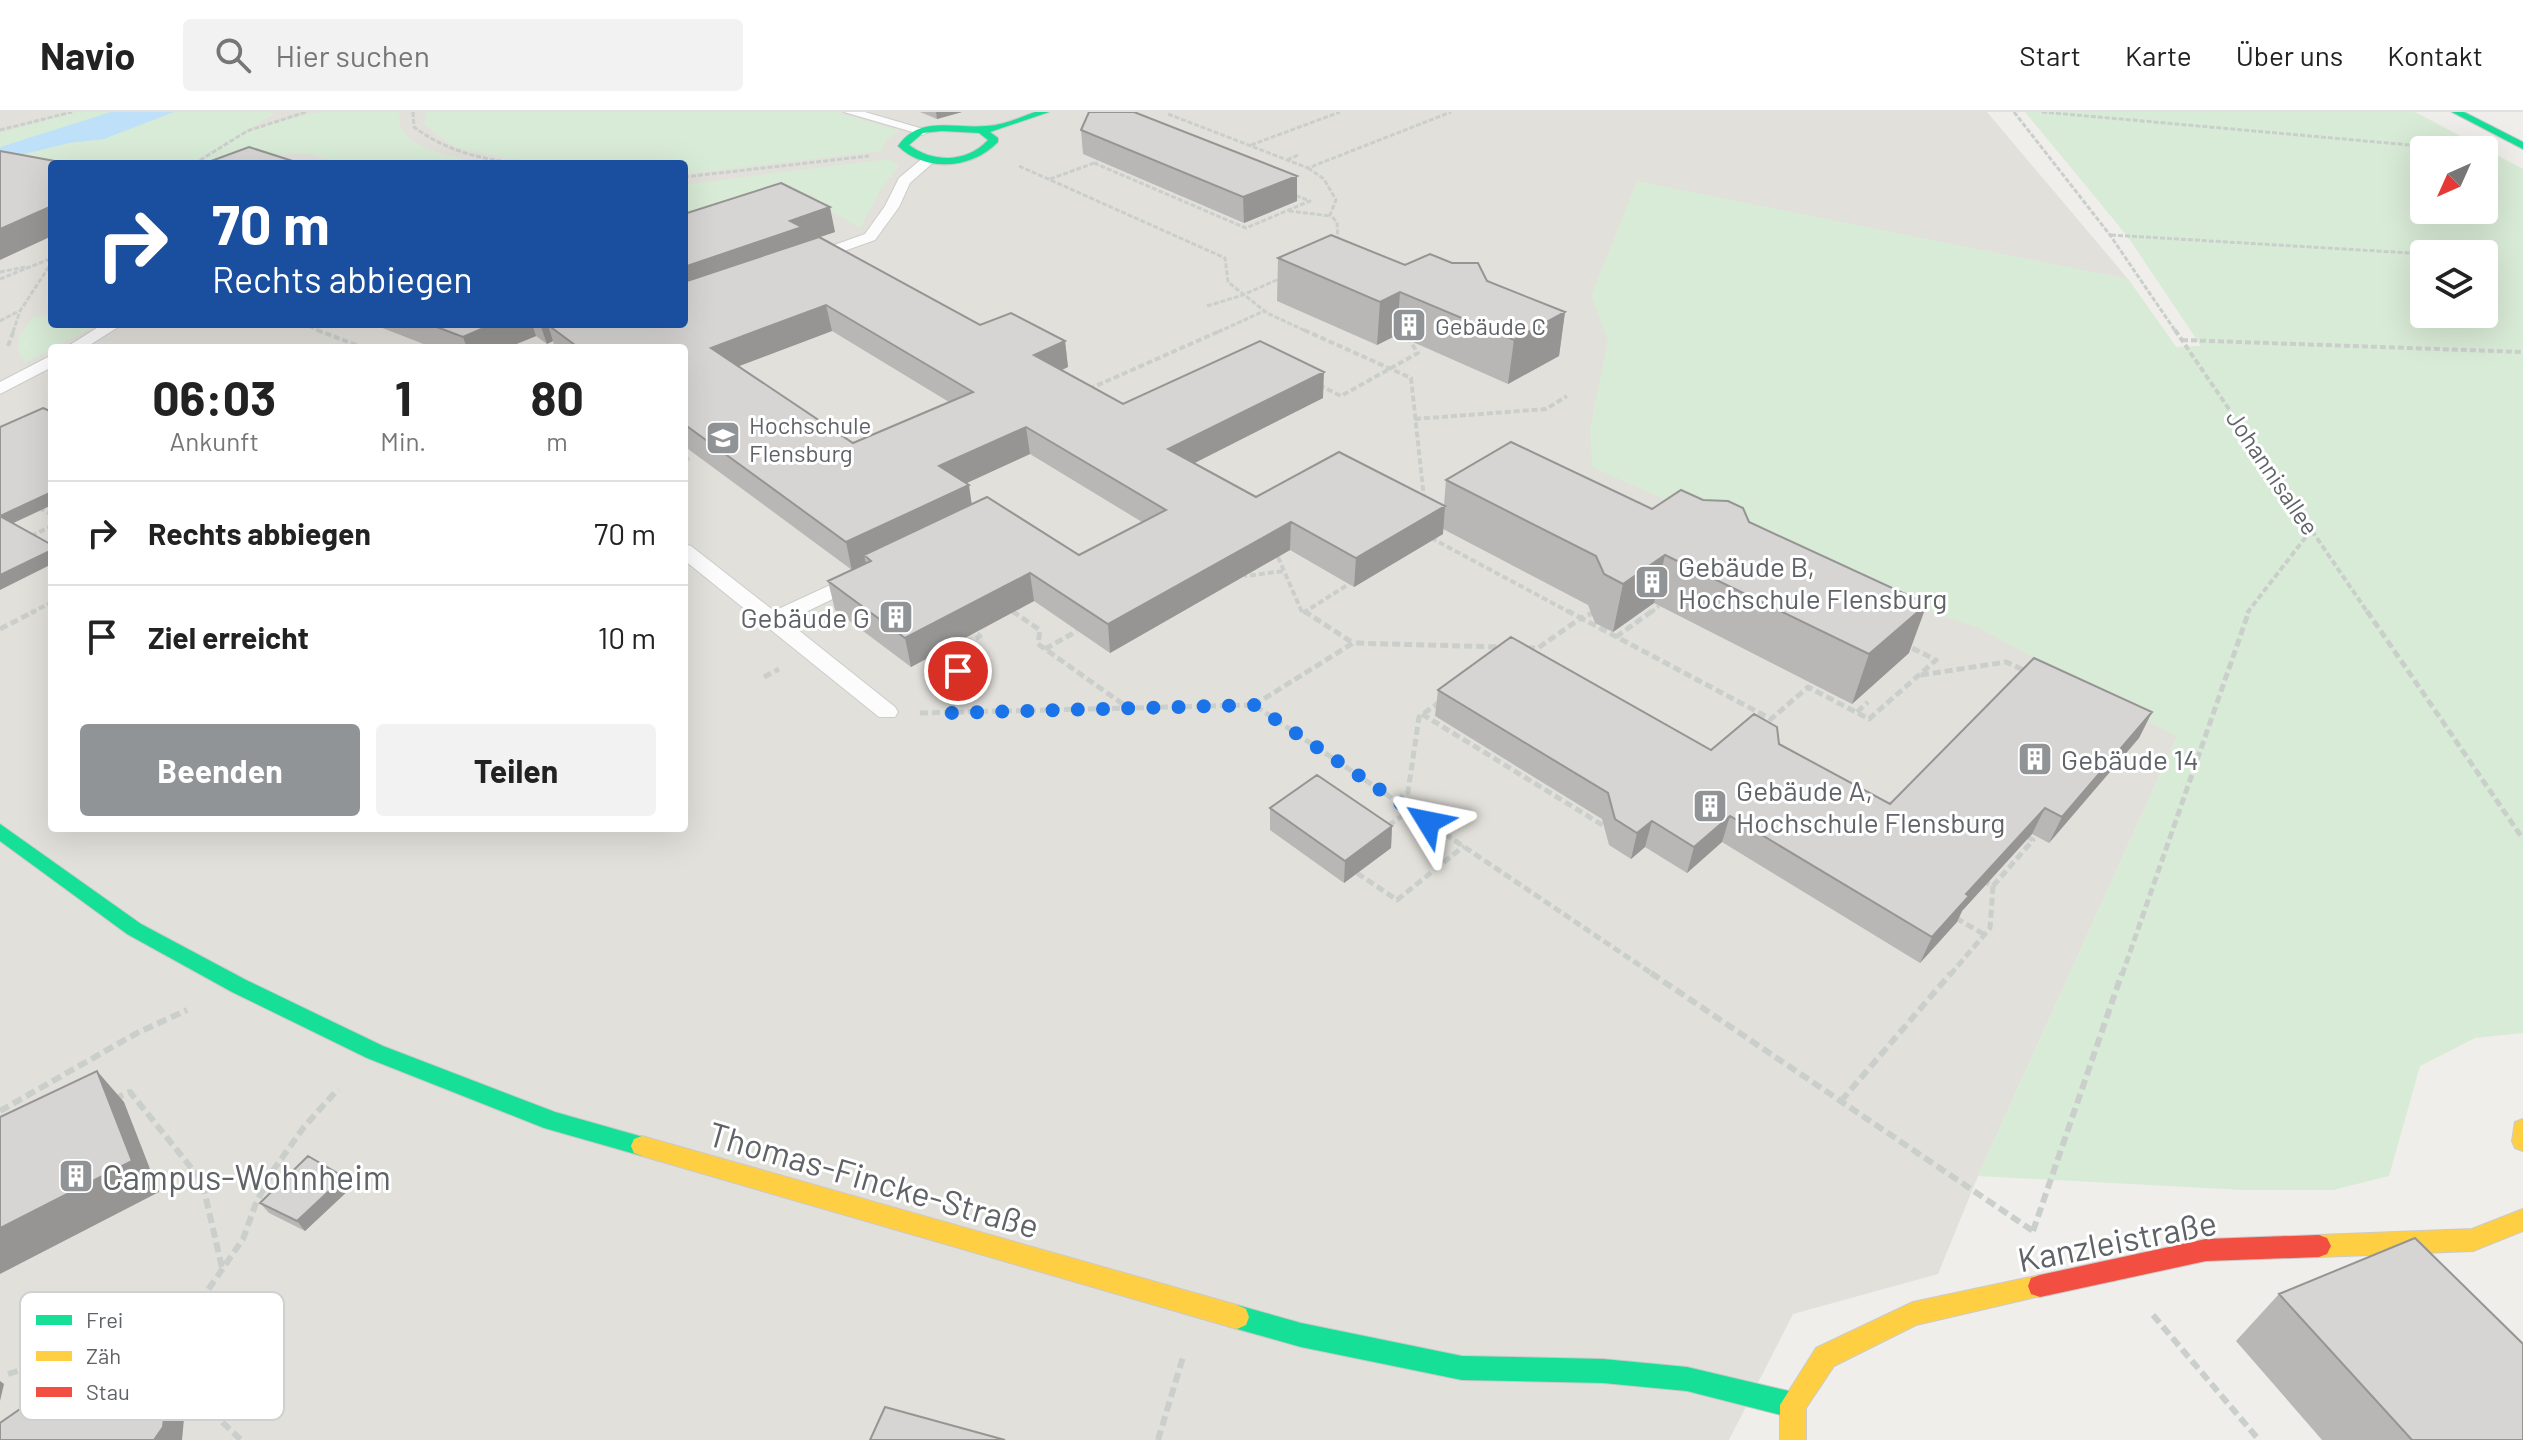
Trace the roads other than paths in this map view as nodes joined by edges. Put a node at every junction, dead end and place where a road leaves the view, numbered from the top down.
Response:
1 (850, 112) edge
2 (1044, 112) edge
3 (2457, 112) edge
4 (923, 131) junction
5 (983, 131) junction
6 (2523, 146) edge
7 (929, 160) junction
8 (801, 261) edge
9 (108, 328) edge
10 (80, 344) edge
11 (48, 362) edge
12 (0, 389) edge
13 (688, 553) edge
14 (885, 565) edge
15 (773, 620) junction
16 (887, 712) road end
17 (0, 831) edge
18 (2523, 1129) edge
19 (2523, 1141) edge
20 (2523, 1220) edge
21 (2377, 1244) junction
22 (2408, 1276) edge
23 (1793, 1405) junction
24 (1793, 1440) edge

1 - 4 lane
2 - 5 street
3 - 6 street
4 - 5 street
4 - 7 street
5 - 7 street
7 - 8 lane
9 - 10 lane
11 - 12 lane
13 - 15 lane
14 - 15 lane
15 - 16 lane
17 - 23 street, Thomas-Fincke-Straße
18 - 19 street
20 - 21 street, Kanzleistraße
21 - 22 lane
21 - 23 street, Kanzleistraße
23 - 24 street

